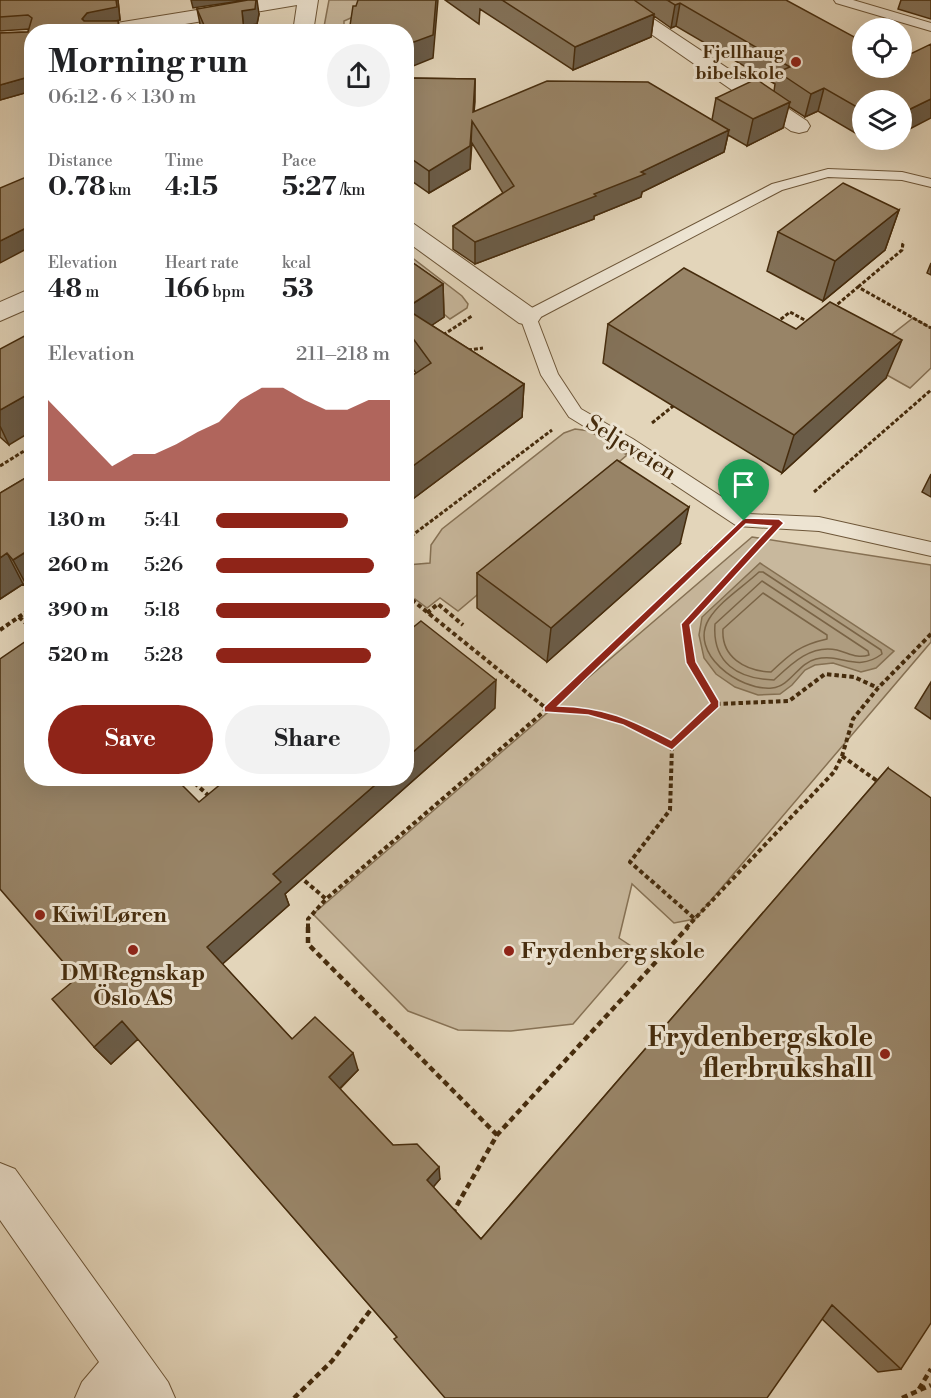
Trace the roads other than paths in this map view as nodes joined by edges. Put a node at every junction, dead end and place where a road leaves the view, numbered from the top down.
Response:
1 (295, 0) edge
2 (308, 0) edge
3 (612, 0) edge
4 (840, 0) edge
5 (147, 24) edge
6 (304, 24) edge
7 (931, 27) edge
8 (799, 126) dead end
9 (931, 183) edge
10 (414, 236) edge
11 (24, 300) edge
12 (0, 313) edge
13 (528, 317) junction
14 (931, 549) edge
15 (0, 1184) edge
16 (125, 1387) edge

1 - 5 street
2 - 6 street
3 - 8 street
4 - 7 lane
9 - 13 lane
10 - 13 street
11 - 12 street
13 - 14 lane, Seljeveien
15 - 16 street

